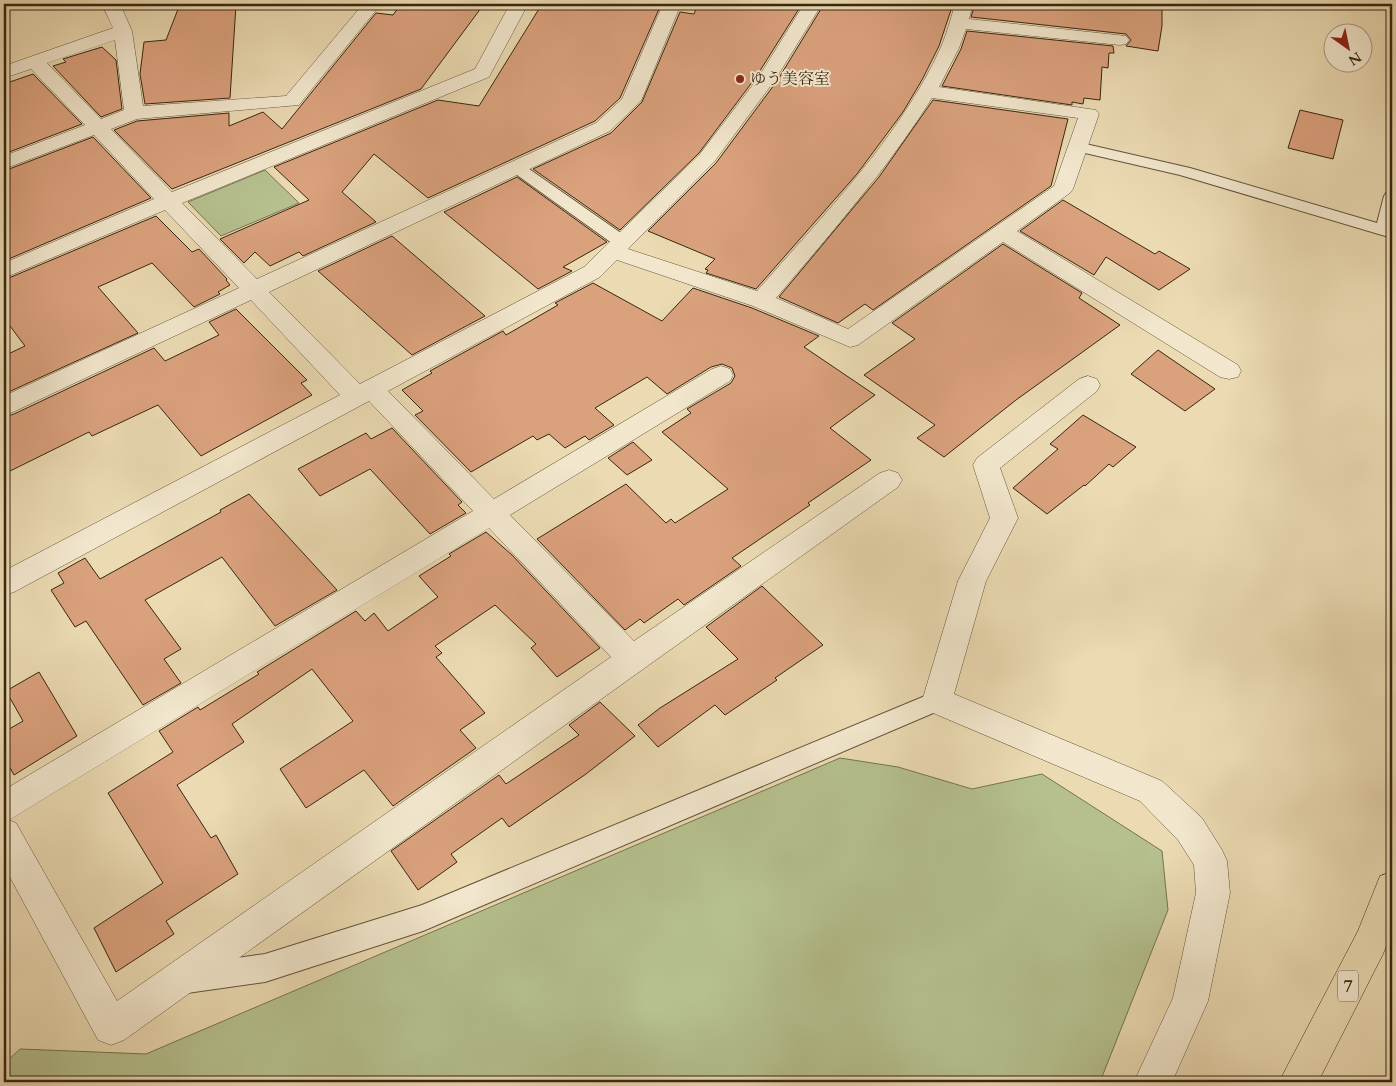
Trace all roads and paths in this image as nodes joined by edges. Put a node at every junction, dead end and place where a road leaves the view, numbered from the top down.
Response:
1 (111, 4) edge
2 (372, 4) edge
3 (520, 4) edge
4 (672, 4) edge
5 (813, 4) edge
6 (964, 4) edge
7 (959, 24) junction
8 (123, 31) junction
9 (1120, 40) dead end
10 (34, 61) junction
11 (4, 72) edge
12 (926, 91) junction
13 (134, 113) junction
14 (98, 126) junction
15 (1077, 147) junction
16 (4, 163) edge
17 (516, 166) junction
18 (1392, 196) edge
19 (170, 200) junction
20 (1388, 231) edge
21 (1003, 232) junction
22 (618, 247) junction
23 (4, 271) edge
24 (253, 289) junction
25 (761, 301) junction
26 (1229, 371) dead end
27 (721, 375) dead end
28 (1088, 385) dead end
29 (365, 393) junction
30 (4, 406) edge
31 (889, 480) dead end
32 (492, 512) junction
33 (4, 584) edge
34 (632, 659) junction
35 (937, 701) junction
36 (4, 807) edge
37 (4, 834) edge
38 (1392, 888) edge
39 (177, 980) junction
40 (1153, 1082) edge
41 (1298, 1082) edge

1 - 8 street
2 - 13 street
3 - 19 street
4 - 17 street
5 - 22 street
6 - 7 street
7 - 9 street
7 - 12 street
8 - 10 street
8 - 13 street
10 - 11 street
10 - 14 street
12 - 15 street
12 - 25 street
13 - 14 street
14 - 16 street
14 - 19 street
15 - 20 lane
15 - 21 street
17 - 22 lane
17 - 24 street
18 - 20 lane
19 - 23 street
19 - 24 street
21 - 25 street
21 - 26 street
22 - 25 street
22 - 29 street
24 - 29 street
24 - 30 street
27 - 32 street
28 - 35 street
29 - 32 street
29 - 33 street
31 - 34 street
32 - 34 street
32 - 36 street
34 - 39 street
35 - 39 lane
35 - 40 street
37 - 39 street
38 - 41 highway, 7

